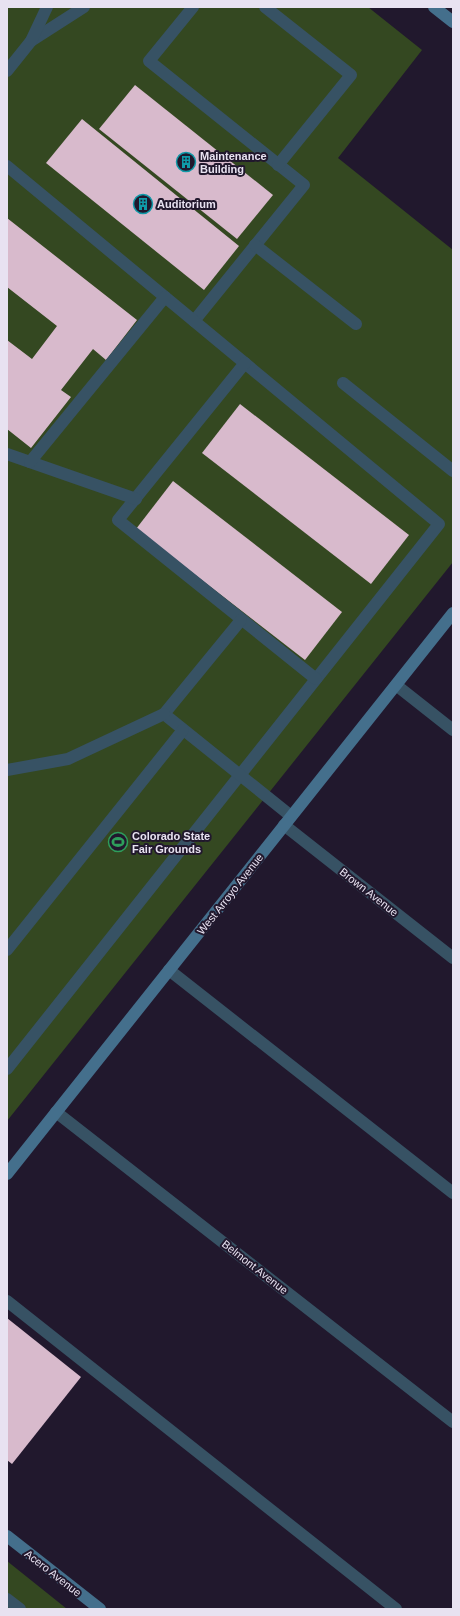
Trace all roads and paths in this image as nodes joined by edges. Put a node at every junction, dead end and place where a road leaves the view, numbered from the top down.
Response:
1 (47, 7) edge
2 (84, 7) edge
3 (193, 7) edge
4 (265, 7) edge
5 (434, 7) edge
6 (453, 22) edge
7 (31, 41) junction
8 (7, 71) edge
9 (278, 165) junction
10 (7, 166) edge
11 (256, 245) junction
12 (164, 297) junction
13 (194, 321) junction
14 (356, 324) dead end
15 (245, 363) junction
16 (343, 383) dead end
17 (7, 454) edge
18 (30, 462) junction
19 (453, 470) edge
20 (136, 499) junction
21 (453, 613) edge
22 (241, 620) junction
23 (316, 680) junction
24 (396, 685) junction
25 (164, 714) junction
26 (183, 730) junction
27 (453, 730) edge
28 (7, 770) edge
29 (240, 775) junction
30 (288, 821) junction
31 (7, 950) edge
32 (453, 958) edge
33 (170, 970) junction
34 (8, 1067) edge
35 (56, 1112) junction
36 (7, 1174) edge
37 (453, 1193) edge
38 (7, 1301) edge
39 (453, 1422) edge
40 (7, 1536) edge
41 (7, 1599) edge
42 (20, 1609) edge
43 (100, 1609) edge
44 (396, 1609) edge

1 - 7 street
2 - 7 street
3 - 9 street
4 - 9 street
5 - 6 street
7 - 8 street
9 - 11 street
10 - 12 street
11 - 13 street
11 - 14 street
12 - 13 street
12 - 18 street
13 - 15 street
15 - 20 street
15 - 23 street
16 - 19 street
17 - 18 street
18 - 20 street
20 - 22 street
21 - 24 street, West Arroyo Avenue
22 - 23 street
22 - 25 street
23 - 29 street
24 - 27 street
24 - 30 street, West Arroyo Avenue
25 - 26 street, Brown Avenue
25 - 28 street
26 - 29 street, Brown Avenue
26 - 31 street
29 - 30 street, Brown Avenue
29 - 34 street
30 - 32 street, Brown Avenue
30 - 33 street, West Arroyo Avenue
33 - 35 street, West Arroyo Avenue
33 - 37 street
35 - 36 street, West Arroyo Avenue
35 - 39 street, Belmont Avenue
38 - 44 street
40 - 43 street, Acero Avenue
41 - 42 street

